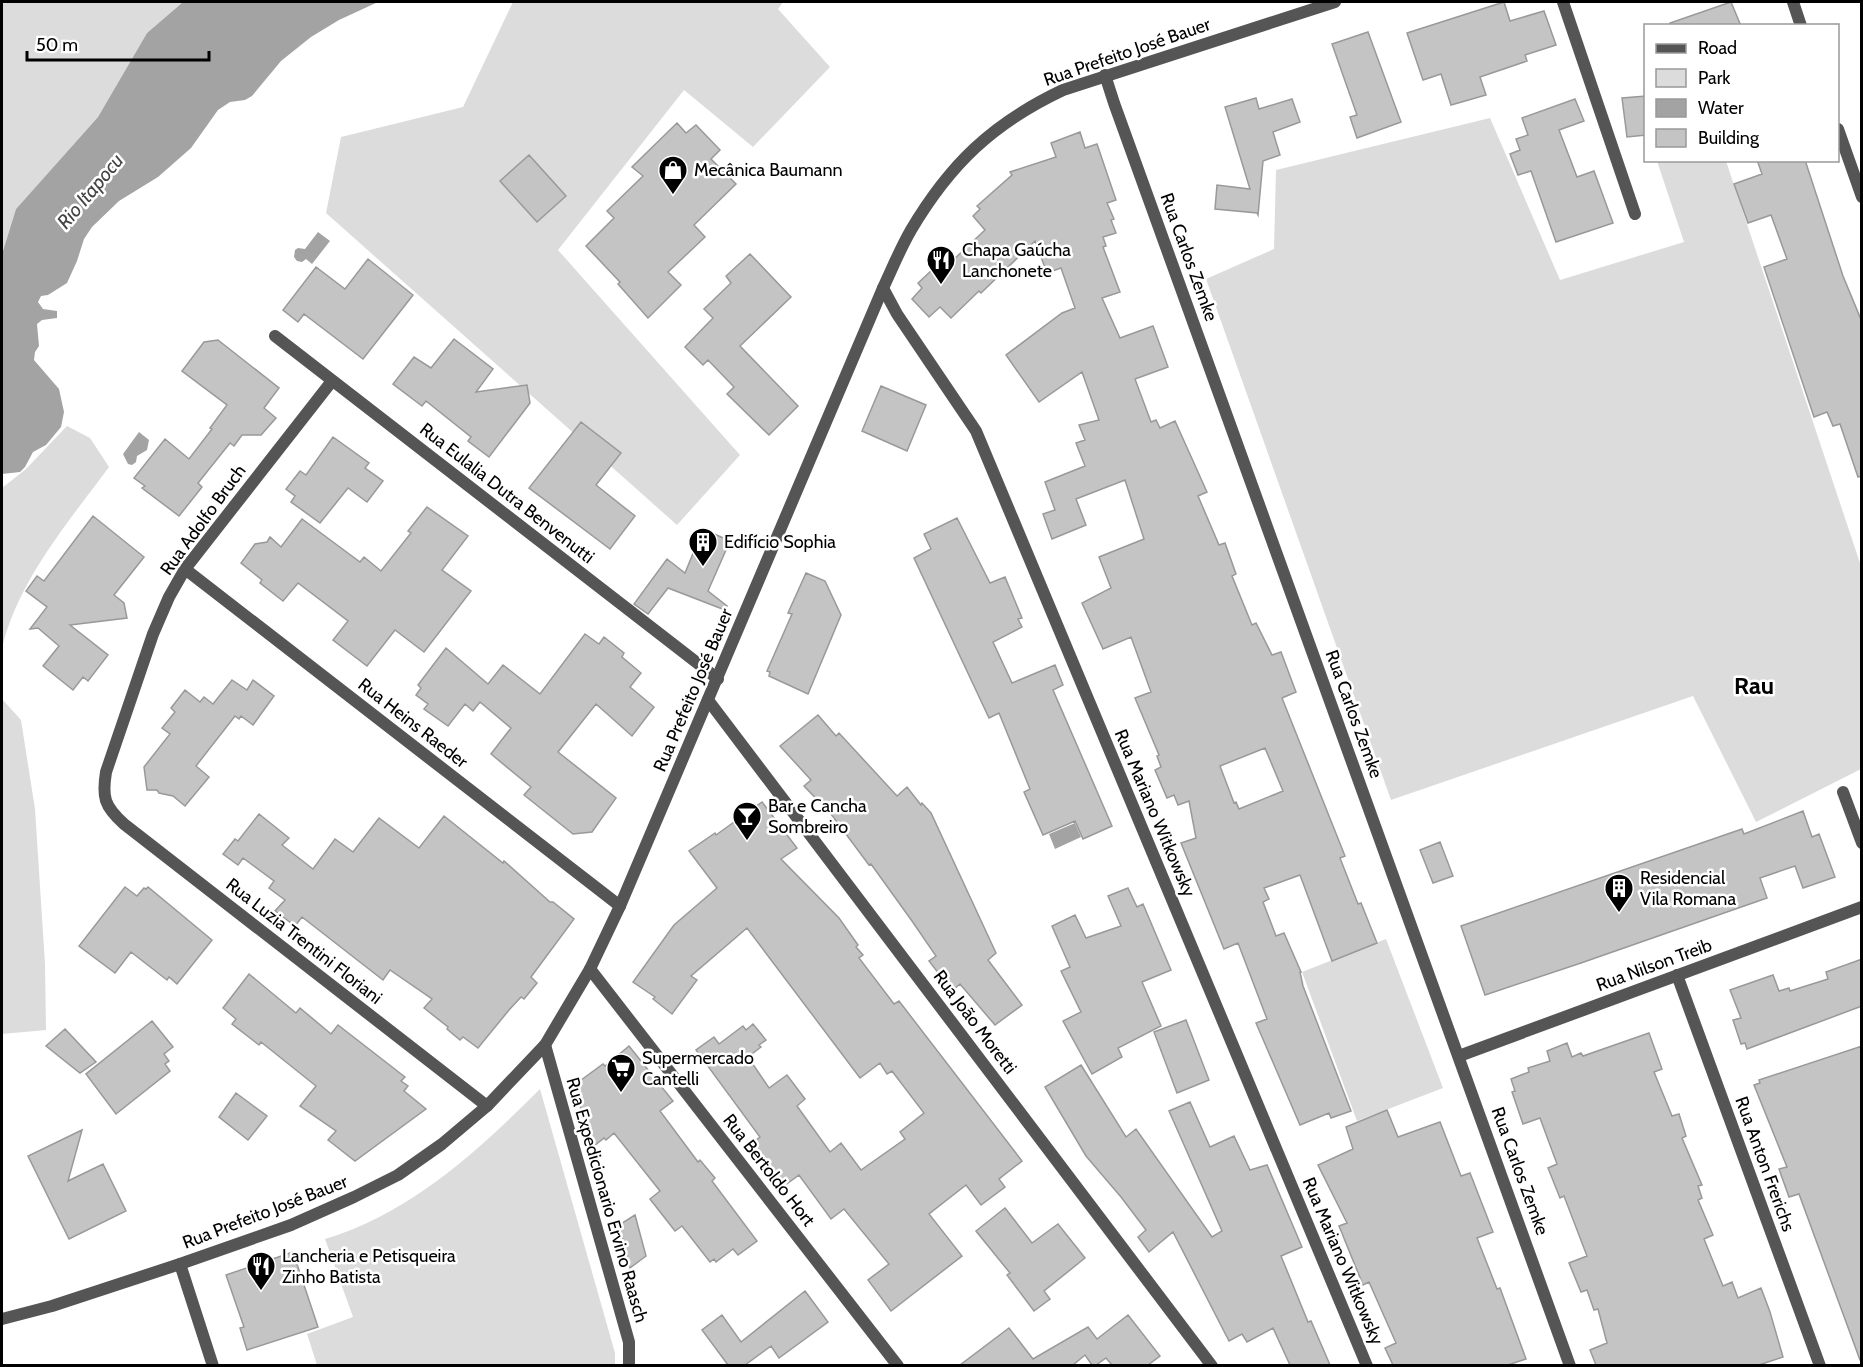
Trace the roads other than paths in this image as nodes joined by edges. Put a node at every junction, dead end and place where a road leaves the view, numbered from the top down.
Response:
1 (1335, 2) edge
2 (1563, 2) edge
3 (1793, 2) edge
4 (1800, 24) edge
5 (1105, 75) junction
6 (1839, 132) edge
7 (1862, 197) edge
8 (1635, 214) dead end
9 (883, 288) junction
10 (275, 336) dead end
11 (332, 381) junction
12 (185, 569) junction
13 (718, 679) junction
14 (708, 700) junction
15 (1843, 792) dead end
16 (105, 800) joint
17 (1862, 843) edge
18 (620, 906) junction
19 (1862, 907) edge
20 (590, 969) junction
21 (1677, 975) junction
22 (544, 1045) junction
23 (1459, 1056) junction
24 (487, 1106) junction
25 (180, 1264) junction
26 (2, 1319) edge
27 (213, 1365) edge
28 (629, 1365) edge
29 (898, 1365) edge
30 (1212, 1365) edge
31 (1367, 1365) edge
32 (1570, 1365) edge
33 (1820, 1365) edge

1 - 5 street, Rua Prefeito José Bauer
2 - 8 street
3 - 4 street
5 - 9 street, Rua Prefeito José Bauer
5 - 23 street, Rua Carlos Zemke
6 - 7 street
9 - 13 street, Rua Prefeito José Bauer
9 - 31 street, Rua Mariano Witkowsky
10 - 11 street, Rua Eulalia Dutra Benvenutti
11 - 12 street, Rua Adolfo Bruch
11 - 13 street, Rua Eulalia Dutra Benvenutti
12 - 16 street, Rua Adolfo Bruch
12 - 18 street, Rua Heins Raeder
13 - 14 street, Rua Prefeito José Bauer
14 - 18 street, Rua Prefeito José Bauer
14 - 30 street, Rua João Moretti
15 - 17 street
16 - 24 street, Rua Luzia Trentini Floriani
18 - 20 street, Rua Prefeito José Bauer
19 - 21 street, Rua Nilson Treib
20 - 22 street, Rua Prefeito José Bauer
20 - 29 street, Rua Bertoldo Hort
21 - 23 street, Rua Nilson Treib
21 - 33 street, Rua Anton Frerichs
22 - 24 street, Rua Prefeito José Bauer
22 - 28 street, Rua Expedicionario Ervino Raasch
23 - 32 street, Rua Carlos Zemke
24 - 25 street, Rua Prefeito José Bauer
25 - 26 street, Rua Prefeito José Bauer
25 - 27 street

